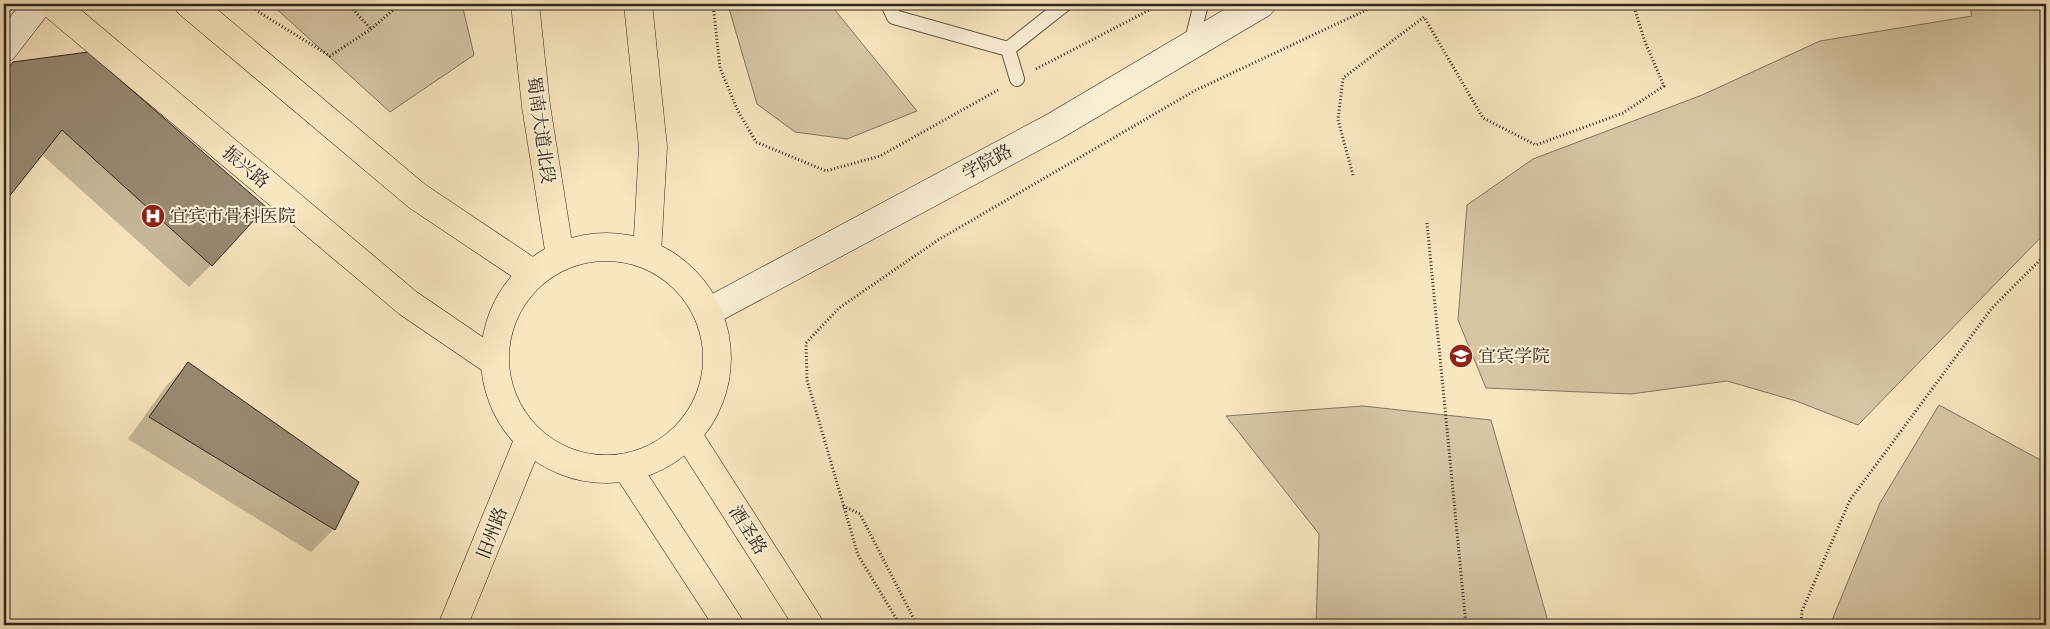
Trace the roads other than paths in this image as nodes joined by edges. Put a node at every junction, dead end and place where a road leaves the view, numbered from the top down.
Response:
1 (38, 4) edge
2 (52, 4) edge
3 (189, 4) edge
4 (525, 4) edge
5 (638, 4) edge
6 (888, 4) edge
7 (1065, 4) edge
8 (1202, 4) edge
9 (1262, 4) edge
10 (1190, 46) junction
11 (4, 48) edge
12 (1008, 49) junction
13 (1016, 79) dead end
14 (647, 254) junction
15 (560, 256) junction
16 (532, 273) junction
17 (708, 312) junction
18 (493, 361) junction
19 (687, 434) junction
20 (529, 439) junction
21 (626, 468) junction
22 (453, 625) edge
23 (729, 625) edge
24 (809, 625) edge

1 - 11 main road
2 - 18 main road, 振兴路
3 - 16 main road
4 - 15 main road, 蜀南大道北段
5 - 14 main road
6 - 12 lane
7 - 12 lane
8 - 10 lane
9 - 10 main road, 学院路
10 - 17 main road, 学院路
12 - 13 lane
14 - 15 main road
14 - 17 main road
15 - 16 main road
16 - 18 main road
17 - 19 main road
18 - 20 main road
19 - 21 main road
19 - 24 main road, 酒圣路
20 - 21 main road
20 - 22 main road, 旧州路
21 - 23 main road

